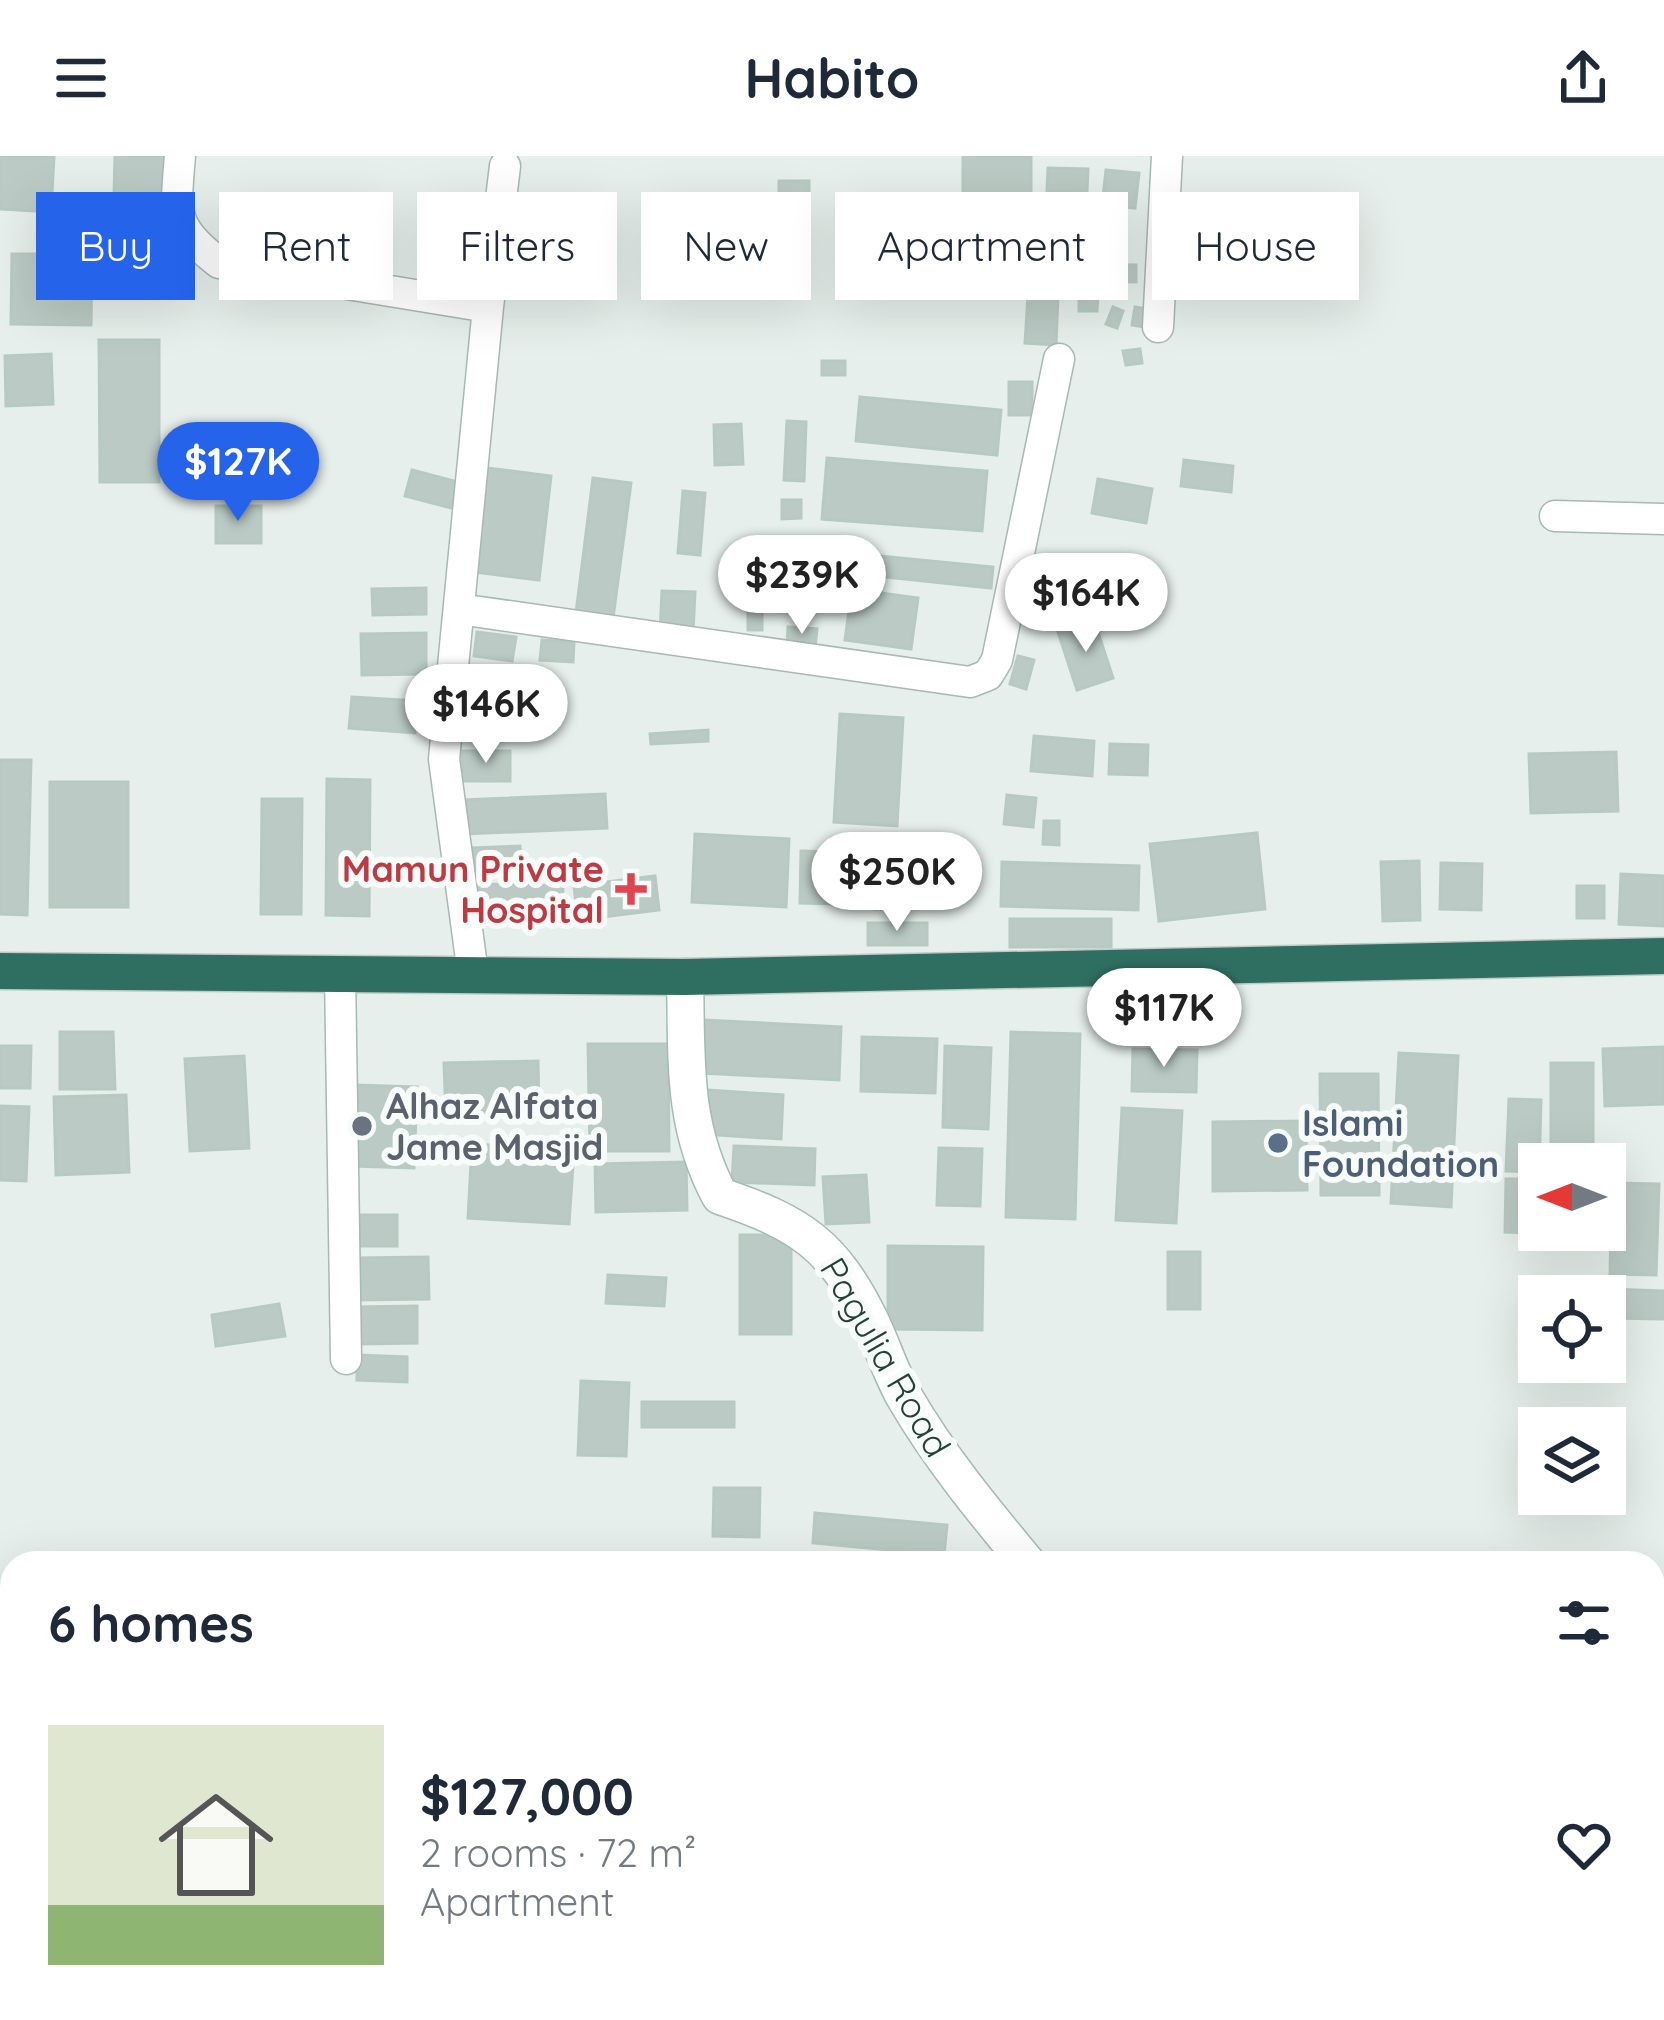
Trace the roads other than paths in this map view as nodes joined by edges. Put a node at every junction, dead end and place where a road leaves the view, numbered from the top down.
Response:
1 (180, 156) edge
2 (1167, 156) edge
3 (506, 166) dead end
4 (488, 307) junction
5 (1158, 327) dead end
6 (1059, 359) dead end
7 (1556, 516) dead end
8 (1664, 519) edge
9 (458, 610) junction
10 (1664, 956) edge
11 (0, 971) edge
12 (340, 974) junction
13 (472, 974) junction
14 (685, 977) junction
15 (346, 1359) dead end
16 (1018, 1551) edge

1 - 4 street
2 - 5 street
3 - 4 street
4 - 9 street
6 - 9 street
7 - 8 street
9 - 13 street
10 - 14 highway
11 - 12 highway
12 - 13 highway
12 - 15 street
13 - 14 highway
14 - 16 street, Pagulia Road

